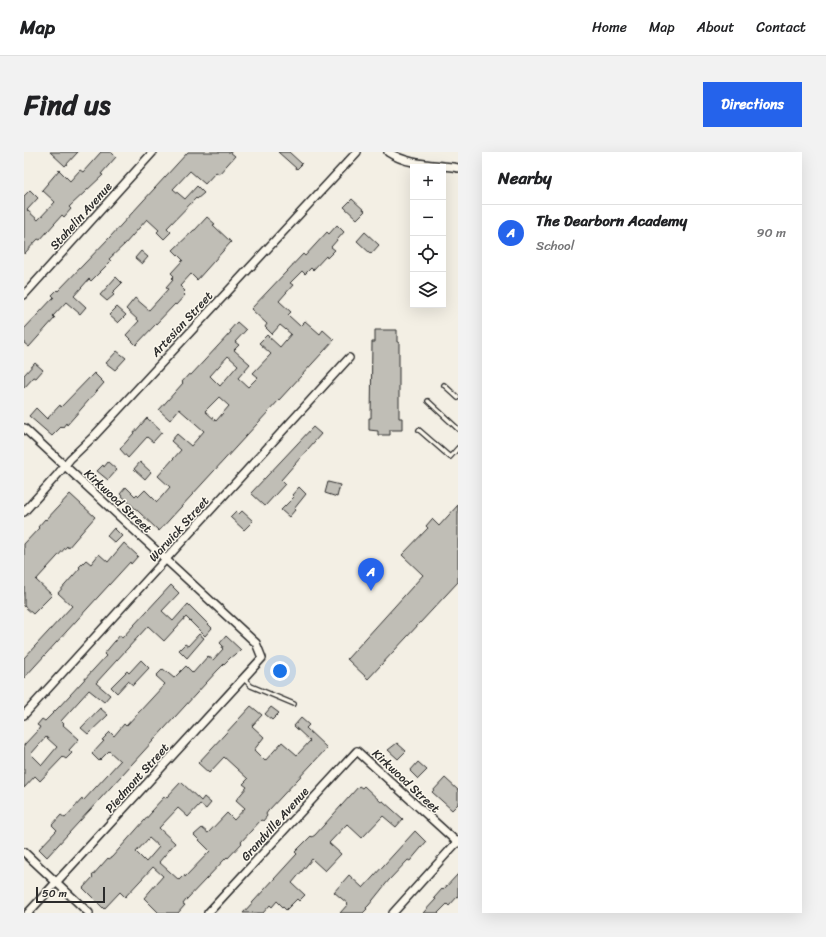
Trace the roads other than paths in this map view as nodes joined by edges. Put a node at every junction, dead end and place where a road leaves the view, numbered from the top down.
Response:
1 (153, 152) edge
2 (357, 152) edge
3 (388, 152) edge
4 (458, 168) edge
5 (24, 294) edge
6 (349, 358) dead end
7 (444, 384) dead end
8 (458, 398) edge
9 (428, 401) dead end
10 (24, 428) edge
11 (458, 429) edge
12 (419, 430) dead end
13 (458, 448) edge
14 (65, 466) junction
15 (24, 512) edge
16 (166, 560) junction
17 (262, 658) joint
18 (243, 678) junction
19 (294, 704) dead end
20 (24, 714) edge
21 (357, 751) joint
22 (458, 842) edge
23 (24, 852) edge
24 (56, 882) junction
25 (28, 913) edge
26 (89, 913) edge
27 (208, 913) edge
28 (393, 913) edge

1 - 5 street, Stahelin Avenue
2 - 14 street, Artesian Street
3 - 4 street
6 - 16 street, Warwick Street
7 - 8 lane
9 - 11 lane
10 - 14 street, Kirkwood Street
12 - 13 lane
14 - 15 street, Artesian Street
14 - 16 street, Kirkwood Street
16 - 17 street, Kirkwood Street
16 - 20 street, Warwick Street
17 - 18 street, Piedmont Street
18 - 19 lane
18 - 24 street, Piedmont Street
21 - 22 street, Kirkwood Street
21 - 27 street, Grandville Avenue
22 - 28 street
23 - 24 street
24 - 25 street, Piedmont Street
24 - 26 street

